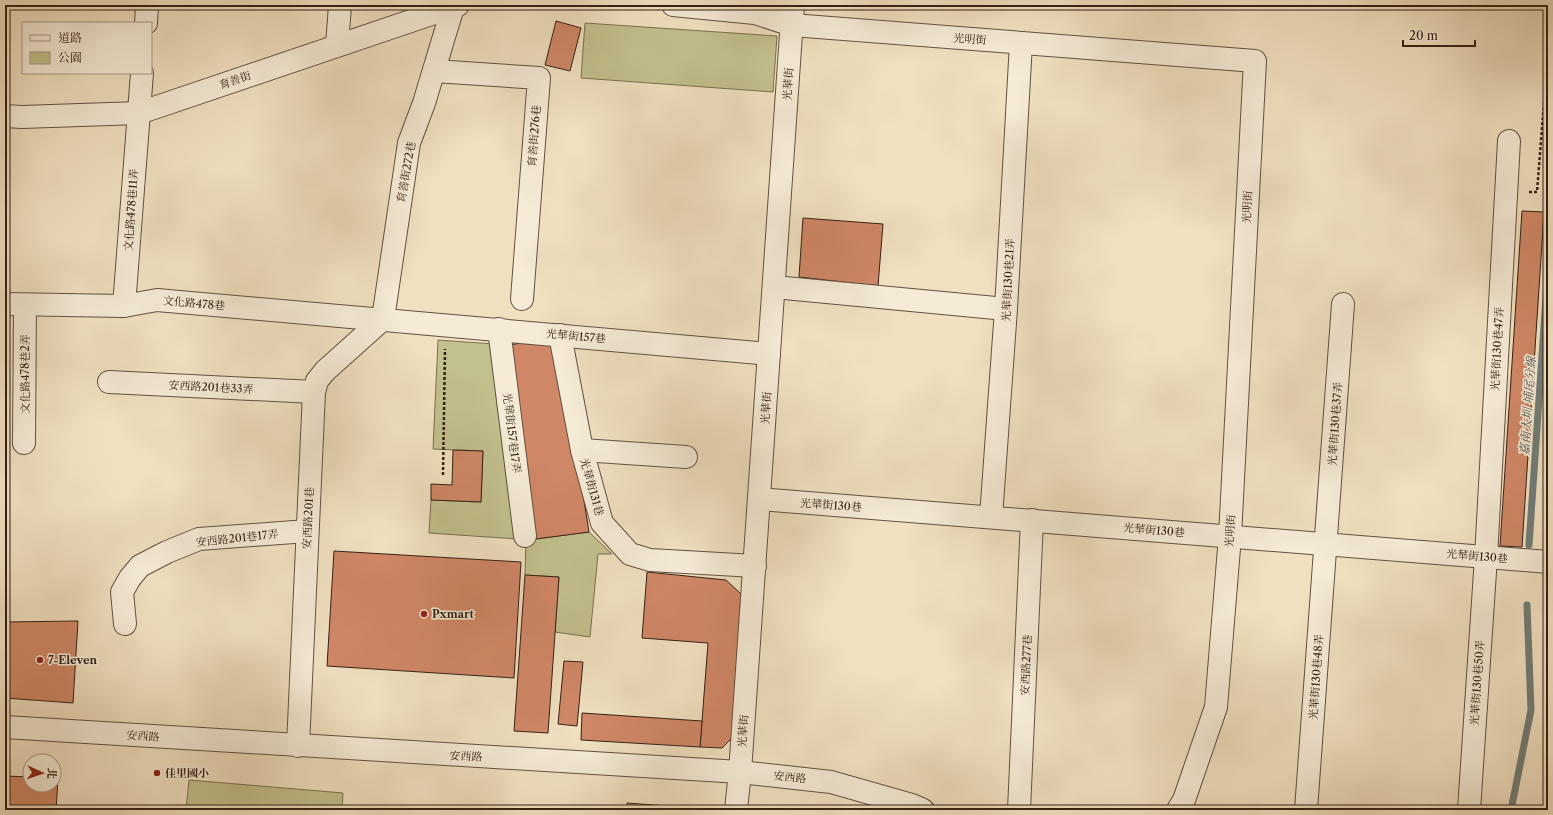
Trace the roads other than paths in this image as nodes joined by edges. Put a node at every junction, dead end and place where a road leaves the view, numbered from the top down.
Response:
1 (147, 5) edge
2 (340, 5) edge
3 (673, 5) edge
4 (456, 6) edge
5 (792, 15) edge
6 (146, 22) edge
7 (1021, 43) junction
8 (337, 46) junction
9 (434, 71) junction
10 (142, 74) edge
11 (139, 113) junction
12 (5, 116) edge
13 (1509, 141) dead end
14 (774, 287) junction
15 (522, 299) dead end
16 (15, 304) edge
17 (1344, 304) dead end
18 (124, 306) junction
19 (1006, 309) junction
20 (383, 319) junction
21 (499, 329) junction
22 (560, 335) junction
23 (769, 354) junction
24 (109, 382) dead end
25 (314, 392) junction
26 (24, 443) dead end
27 (582, 450) junction
28 (686, 457) dead end
29 (759, 499) junction
30 (991, 517) junction
31 (1032, 520) junction
32 (307, 531) junction
33 (526, 536) dead end
34 (1230, 536) junction
35 (1326, 544) junction
36 (1486, 556) junction
37 (1548, 562) edge
38 (754, 566) junction
39 (125, 624) dead end
40 (5, 727) edge
41 (298, 746) junction
42 (740, 772) junction
43 (916, 808) edge
44 (736, 810) edge
45 (1019, 810) edge
46 (1178, 810) edge
47 (1306, 810) edge
48 (1469, 810) edge

1 - 6 street
2 - 8 street
3 - 5 street
4 - 8 street, 育善街
4 - 9 street, 育善街272巷
5 - 7 street, 光明街
5 - 14 street, 光華街
7 - 19 street, 光華街130巷21弄
7 - 34 street, 光明街
8 - 11 street, 育善街
9 - 15 street, 育善街276巷
9 - 20 street, 育善街272巷
10 - 11 street, 文化路478巷11弄
11 - 12 street, 育善街
11 - 18 street, 文化路478巷11弄
13 - 36 street, 光華街130巷47弄
14 - 19 street
14 - 23 street, 光華街
16 - 18 street, 文化路478巷
16 - 26 street, 文化路478巷2弄
17 - 35 street, 光華街130巷37弄
18 - 20 street, 文化路478巷
19 - 30 street, 光華街130巷21弄
20 - 21 street, 光華街157巷
20 - 25 street, 安西路201巷
21 - 22 street, 光華街157巷
21 - 33 street, 光華街157巷17弄
22 - 23 street, 光華街157巷
22 - 27 street, 光華街131巷
23 - 29 street, 光華街
24 - 25 street, 安西路201巷33弄
25 - 32 street, 安西路201巷
27 - 28 street
27 - 38 street, 光華街131巷
29 - 30 street, 光華街130巷
29 - 38 street, 光華街
30 - 31 street, 光華街130巷
31 - 34 street, 光華街130巷
31 - 45 street, 安西路277巷
32 - 39 street, 安西路201巷17弄
32 - 41 street, 安西路201巷
34 - 35 street, 光華街130巷
34 - 46 street, 光明街
35 - 36 street, 光華街130巷
35 - 47 street, 光華街130巷48弄
36 - 37 street, 光華街130巷
36 - 48 street, 光華街130巷50弄
38 - 42 street, 光華街
40 - 41 street, 安西路
41 - 42 street, 安西路
42 - 43 street, 安西路
42 - 44 street, 光華街

